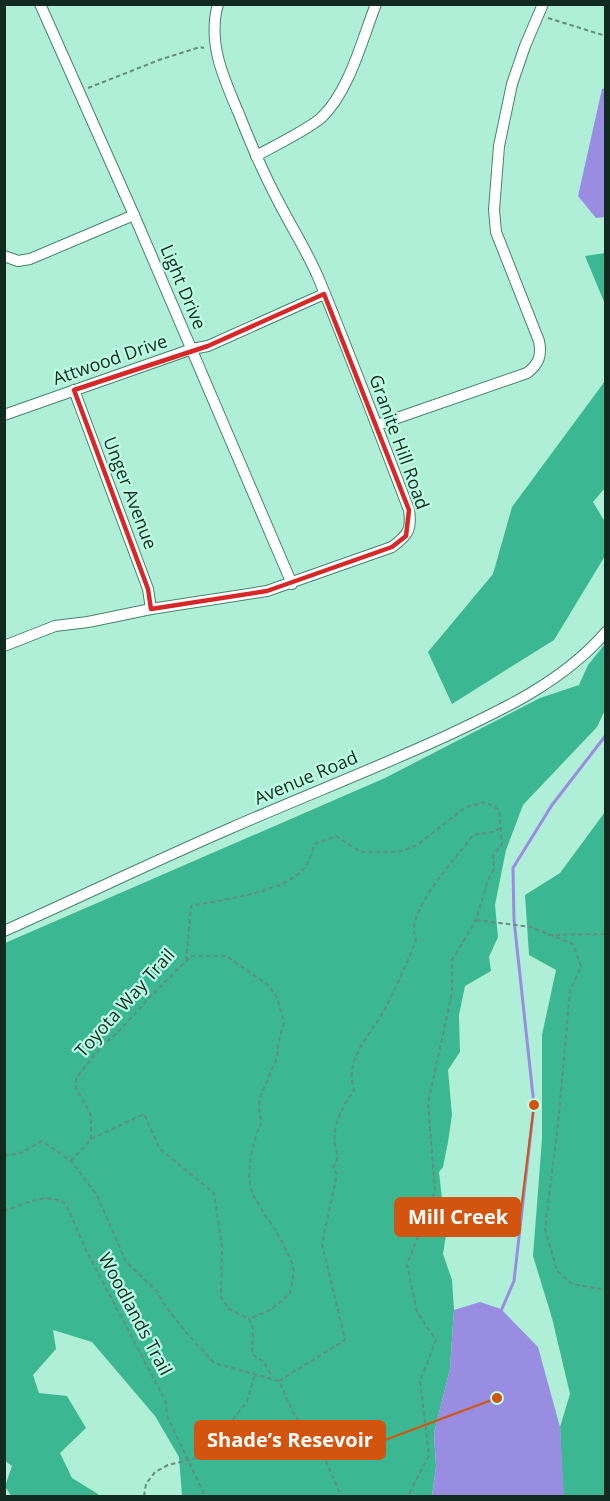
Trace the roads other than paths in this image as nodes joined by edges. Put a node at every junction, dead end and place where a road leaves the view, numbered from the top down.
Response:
1 (40, 4) edge
2 (218, 4) edge
3 (376, 4) edge
4 (540, 10) edge
5 (256, 156) junction
6 (134, 215) junction
7 (4, 256) edge
8 (324, 294) junction
9 (192, 350) junction
10 (74, 390) junction
11 (4, 415) edge
12 (376, 425) junction
13 (292, 584) junction
14 (151, 609) junction
15 (606, 632) edge
16 (4, 646) edge
17 (4, 931) edge

1 - 6 street, Light Drive
2 - 5 street, Granite Hill Road
3 - 5 street
4 - 12 street
5 - 8 street, Granite Hill Road
6 - 7 street
6 - 9 street, Light Drive
8 - 9 street, Attwood Drive
8 - 12 street, Granite Hill Road
9 - 10 street, Attwood Drive
9 - 13 street, Light Drive
10 - 11 street, Attwood Drive
10 - 14 street, Unger Avenue
12 - 13 street, Granite Hill Road
13 - 14 street, Granite Hill Road
14 - 16 street, Granite Hill Road
15 - 17 street, Avenue Road

